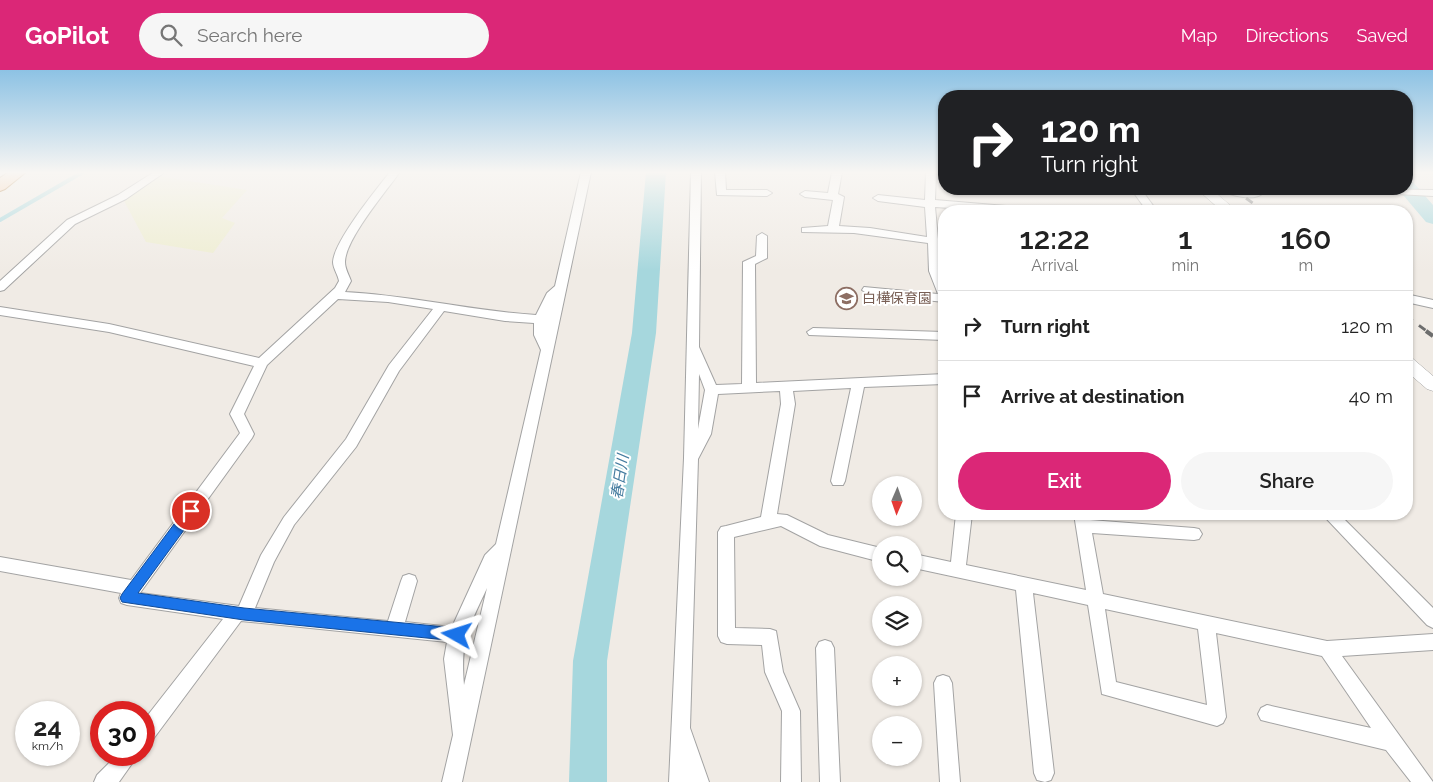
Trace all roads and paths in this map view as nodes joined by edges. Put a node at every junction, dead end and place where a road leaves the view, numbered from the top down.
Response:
1 (106, 205) edge
2 (371, 205) edge
3 (579, 205) edge
4 (695, 205) edge
5 (837, 205) edge
6 (930, 205) edge
7 (833, 227) junction
8 (806, 230) dead end
9 (762, 236) dead end
10 (933, 241) junction
11 (938, 256) edge
12 (938, 266) edge
13 (938, 279) edge
14 (561, 286) junction
15 (0, 287) edge
16 (868, 290) dead end
17 (336, 296) junction
18 (938, 297) edge
19 (1413, 300) edge
20 (1433, 304) edge
21 (441, 307) junction
22 (0, 311) edge
23 (539, 319) junction
24 (813, 332) dead end
25 (938, 336) edge
26 (693, 346) junction
27 (547, 350) junction
28 (262, 363) junction
29 (1413, 368) edge
30 (938, 379) edge
31 (858, 385) junction
32 (1433, 385) edge
33 (786, 386) junction
34 (749, 388) junction
35 (712, 390) junction
36 (692, 458) junction
37 (838, 481) dead end
38 (963, 520) edge
39 (1083, 520) edge
40 (1335, 520) edge
41 (768, 523) junction
42 (1194, 534) dead end
43 (504, 547) junction
44 (872, 553) edge
45 (922, 563) edge
46 (0, 564) edge
47 (958, 570) junction
48 (409, 581) dead end
49 (1024, 586) junction
50 (134, 588) junction
51 (1096, 600) junction
52 (240, 614) junction
53 (1433, 620) edge
54 (1206, 624) junction
55 (394, 629) junction
56 (457, 635) junction
57 (1433, 642) edge
58 (825, 648) dead end
59 (1327, 649) junction
60 (943, 683) dead end
61 (1267, 714) dead end
62 (155, 721) edge
63 (681, 722) junction
64 (1391, 742) junction
65 (461, 743) junction
66 (120, 766) edge
67 (1044, 773) dead end
68 (104, 782) edge
69 (452, 782) edge
70 (679, 782) edge
71 (698, 782) edge
72 (791, 782) edge
73 (830, 782) edge
74 (950, 782) edge
75 (1423, 782) edge

1 - 15 street
2 - 17 street
3 - 14 street
4 - 26 street
5 - 7 street
6 - 10 street
7 - 8 street
7 - 10 street
9 - 34 street
10 - 11 street
12 - 13 street
14 - 23 street
14 - 27 street
16 - 18 street
17 - 21 street
17 - 28 street
19 - 20 street
21 - 23 street
21 - 52 street
22 - 28 street
23 - 27 street
24 - 25 street
26 - 35 street
26 - 36 street
27 - 43 street
28 - 50 street
29 - 32 street
30 - 31 street
31 - 33 street
31 - 37 street
33 - 34 street
33 - 41 street
34 - 35 street
35 - 36 street
36 - 63 street
38 - 47 street
39 - 42 street
39 - 51 street
40 - 53 street
41 - 44 street
41 - 72 street
43 - 56 street
43 - 65 street
45 - 47 street
46 - 50 street
47 - 49 street
48 - 55 street
49 - 51 street
49 - 67 street
50 - 52 street
51 - 54 street
51 - 54 street
52 - 55 street
52 - 62 street
54 - 59 street
55 - 56 street
56 - 65 street
57 - 59 street
58 - 73 street
59 - 64 street
60 - 74 street
61 - 64 street
63 - 70 street
63 - 71 street
64 - 75 street
65 - 69 street
66 - 68 street

